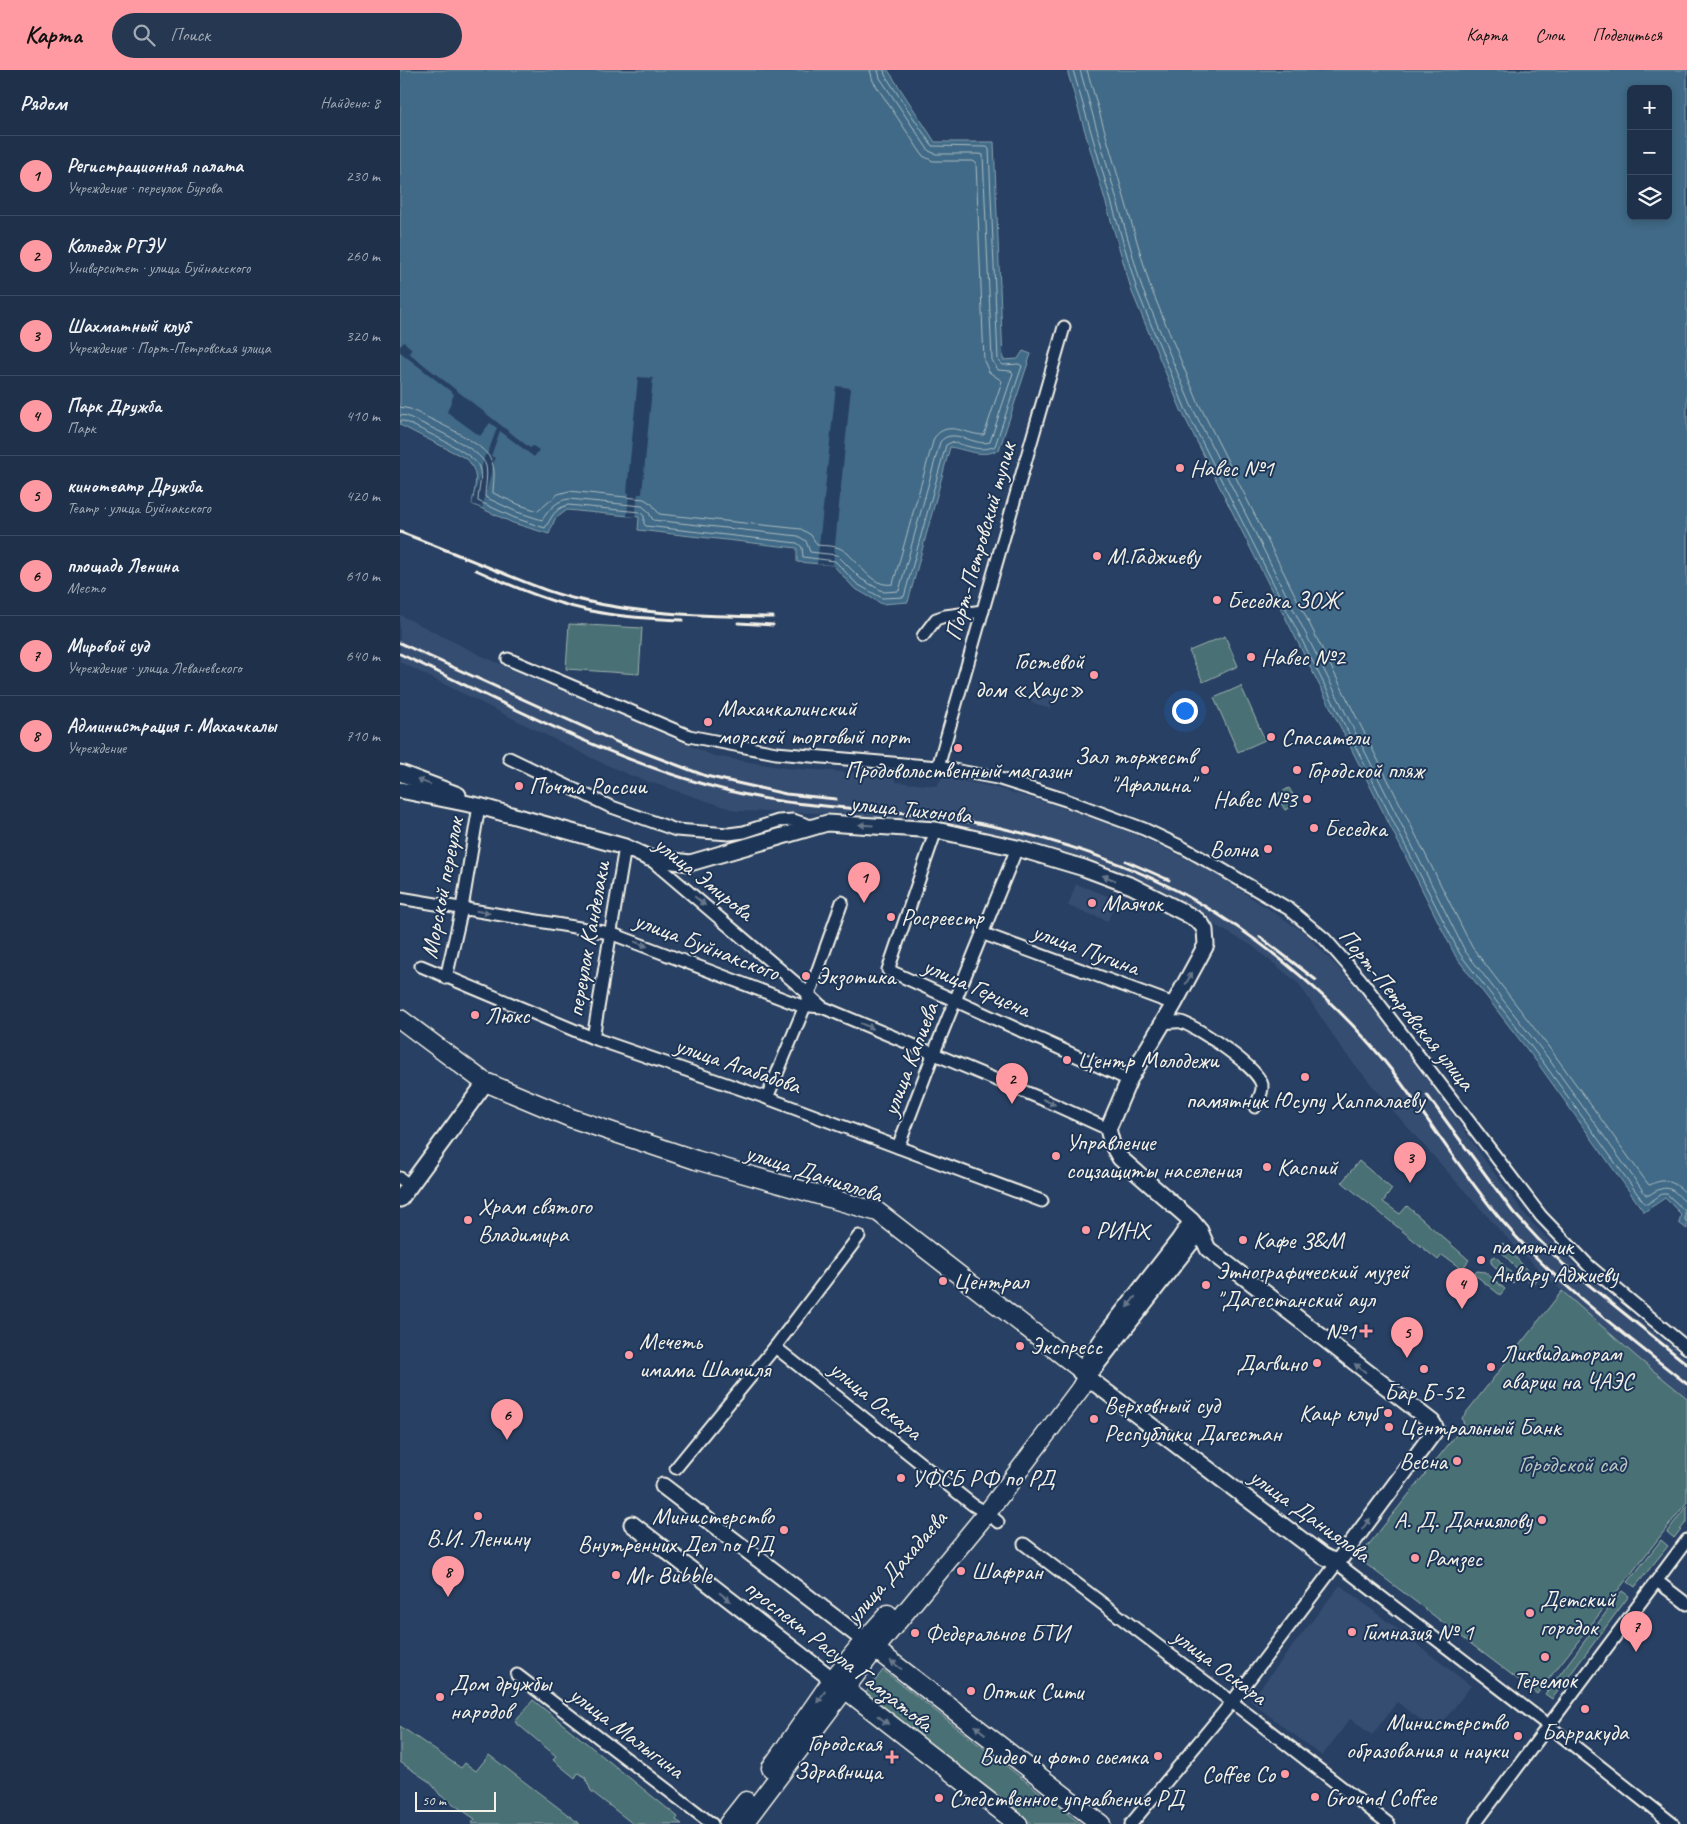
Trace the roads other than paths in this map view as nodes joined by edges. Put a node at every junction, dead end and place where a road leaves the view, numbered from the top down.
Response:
1 (1064, 327) dead end
2 (983, 611) junction
3 (923, 636) dead end
4 (508, 659) dead end
5 (509, 758) dead end
6 (938, 768) junction
7 (400, 773) edge
8 (400, 790) edge
9 (479, 806) junction
10 (814, 827) junction
11 (936, 830) junction
12 (625, 847) junction
13 (1017, 848) junction
14 (649, 858) junction
15 (400, 898) edge
16 (842, 902) dead end
17 (462, 908) junction
18 (610, 933) junction
19 (984, 934) junction
20 (421, 966) dead end
21 (446, 978) junction
22 (807, 1000) junction
23 (956, 1000) junction
24 (1174, 1004) junction
25 (400, 1019) edge
26 (400, 1024) edge
27 (1162, 1024) junction
28 (593, 1038) junction
29 (933, 1054) junction
30 (1129, 1080) junction
31 (484, 1083) junction
32 (767, 1098) junction
33 (1255, 1107) dead end
34 (1108, 1129) junction
35 (898, 1147) junction
36 (404, 1185) edge
37 (400, 1199) edge
38 (1042, 1201) dead end
39 (1196, 1226) junction
40 (859, 1236) dead end
41 (775, 1347) junction
42 (1687, 1348) edge
43 (1084, 1374) junction
44 (676, 1468) dead end
45 (663, 1486) dead end
46 (988, 1514) junction
47 (632, 1524) dead end
48 (1687, 1540) edge
49 (1024, 1544) dead end
50 (1338, 1563) junction
51 (1657, 1581) junction
52 (1687, 1604) edge
53 (869, 1645) junction
54 (517, 1675) dead end
55 (839, 1684) junction
56 (1232, 1702) junction
57 (1549, 1726) junction
58 (712, 1824) edge
59 (728, 1824) edge
60 (743, 1824) edge
61 (1018, 1824) edge
62 (1101, 1824) edge
63 (1131, 1824) edge
64 (1389, 1824) edge
65 (1475, 1824) edge
66 (1673, 1824) edge

1 - 2 street, Порт-Петровский тупик
2 - 3 street
2 - 6 street, Порт-Петровский тупик
4 - 6 street, Порт-Петровская улица
5 - 10 street
6 - 42 street, Порт-Петровская улица
9 -> 7 street, улица Эмирова
8 - 9 street, улица Эмирова
9 - 12 street, улица Эмирова
9 - 17 street, Морской переулок
11 -> 10 street, улица Тихонова
10 - 14 street, улица Тихонова
11 - 13 street, улица Тихонова
11 - 23 street, улица Герцена
12 - 14 street, улица Эмирова
12 - 18 street, переулок Канделаки
13 - 19 street, улица Капиева
24 -> 13 street, улица Тихонова
14 -> 22 street, улица Эмирова
15 - 17 street, улица Буйнакского
16 - 22 street
17 -> 18 street, улица Буйнакского
17 - 21 street, Морской переулок
18 -> 22 street, улица Буйнакского
18 - 28 street, переулок Канделаки
19 - 23 street, улица Капиева
19 - 24 street, улица Пугина
20 - 21 street, улица Агабабова
21 - 28 street, улица Агабабова
22 -> 29 street, улица Эмирова
22 - 32 street
23 - 29 street, улица Капиева
23 - 30 street, улица Герцена
24 - 27 street
25 - 31 main road, улица Даниялова
26 - 31 main road, улица Даниялова
27 - 30 street
27 - 33 street
28 - 32 street, улица Агабабова
29 -> 34 street
29 - 35 street, улица Капиева
30 - 34 street
31 - 36 street
31 - 43 main road, улица Даниялова
32 - 35 street, улица Агабабова
34 - 39 street
35 - 38 street, улица Агабабова
36 - 37 street
39 - 43 street, улица Дахадаева
50 -> 39 street
40 - 41 street
41 - 44 street
41 - 46 street, улица Оскара
43 - 46 main road, улица Дахадаева
43 - 50 street, улица Даниялова
45 - 53 street, проспект Расула Гамзатова
46 - 53 main road, улица Дахадаева
47 -> 55 street, проспект Расула Гамзатова
48 - 51 street
49 - 56 street, улица Оскара
50 - 56 street
50 - 57 street, улица Даниялова
51 - 52 street
51 - 57 street
53 - 55 main road, улица Дахадаева
62 -> 53 main road, проспект Расула Гамзатова
54 - 58 street, улица Малыгина
55 -> 59 main road, улица Дахадаева
55 - 60 main road, улица Дахадаева
55 -> 61 main road, проспект Расула Гамзатова
56 - 63 street
56 - 64 street, улица Оскара
57 - 65 street
57 - 66 street, улица Даниялова

